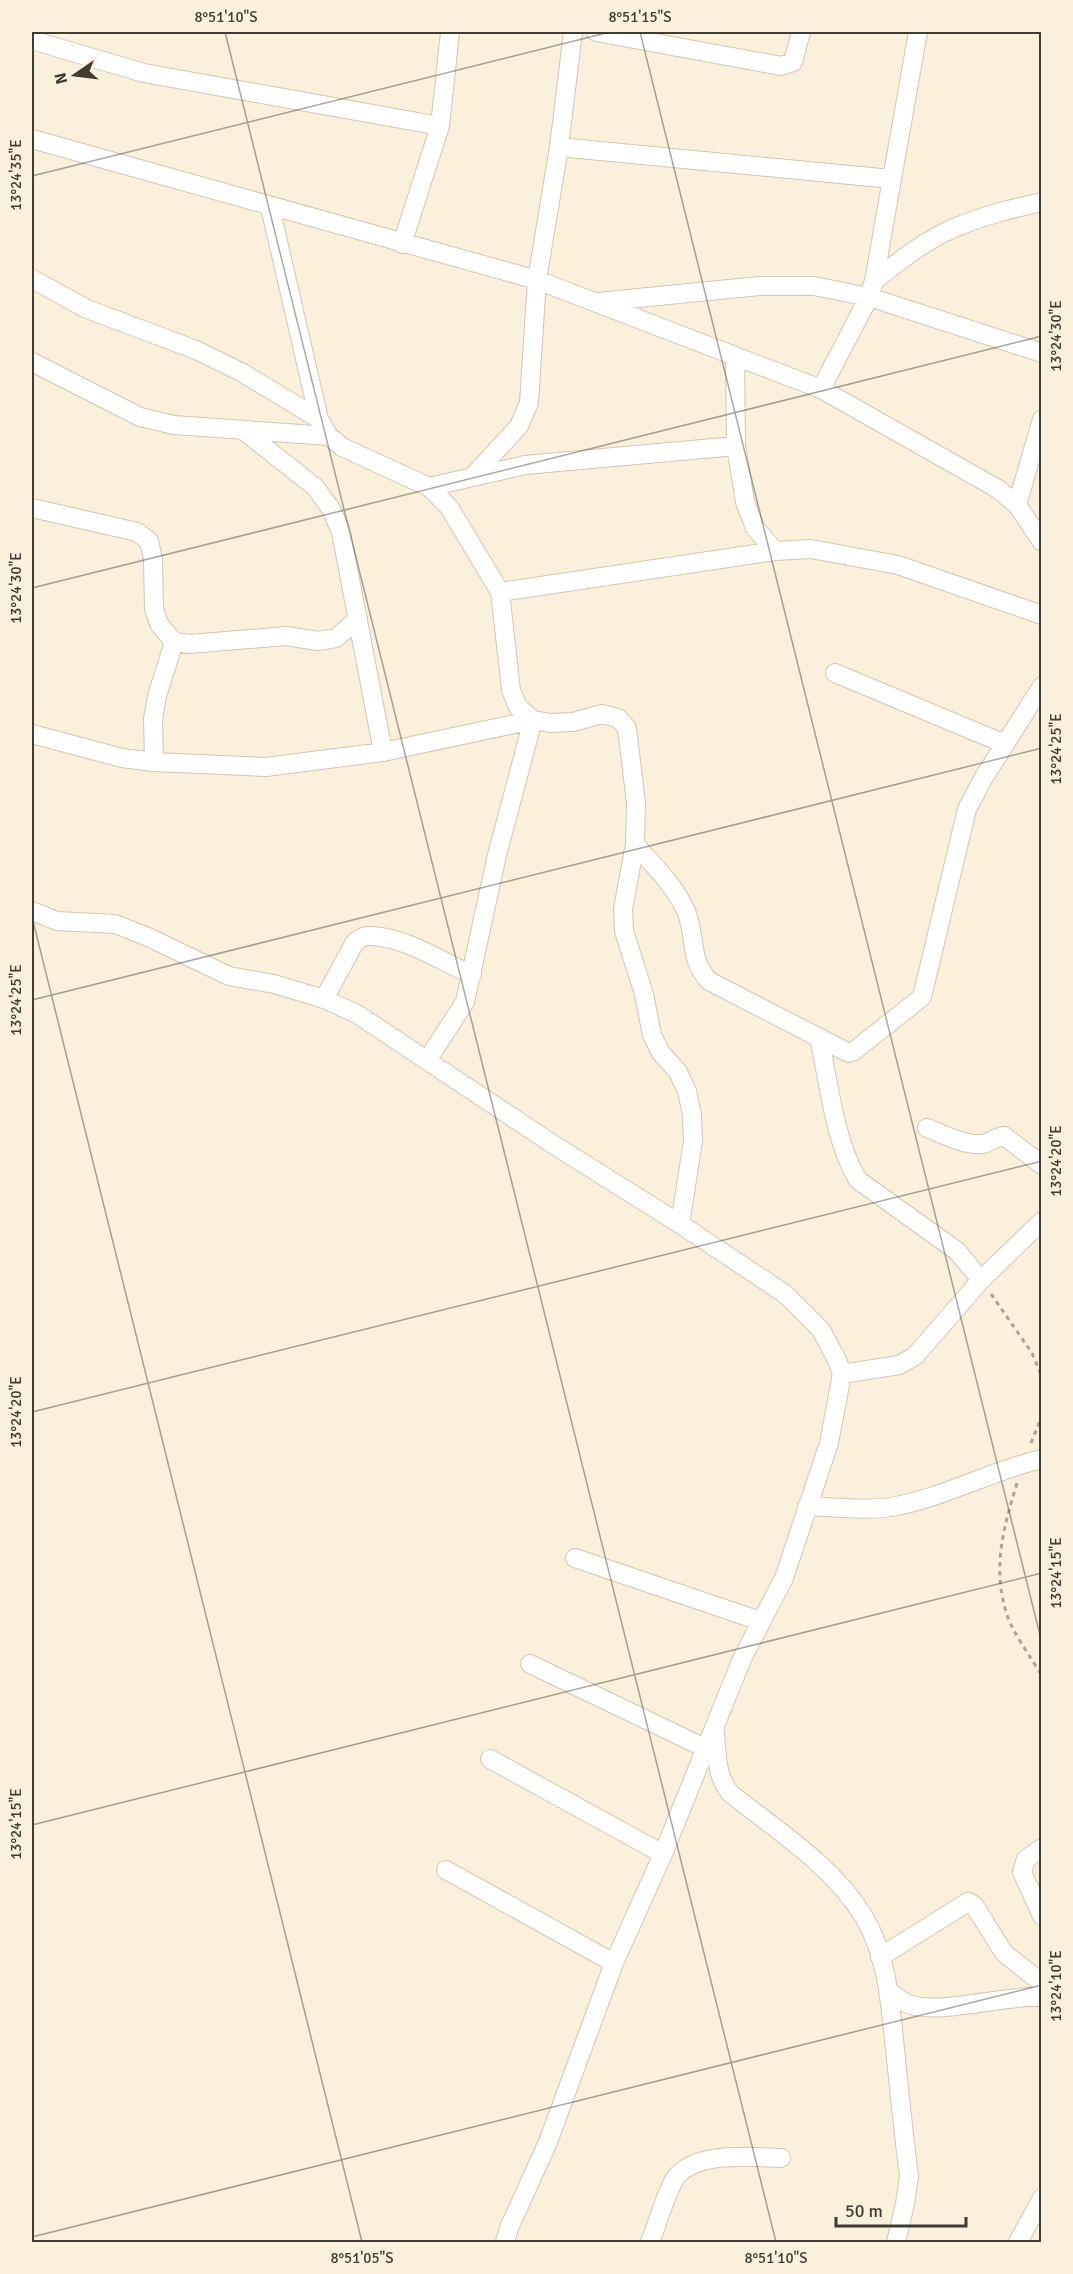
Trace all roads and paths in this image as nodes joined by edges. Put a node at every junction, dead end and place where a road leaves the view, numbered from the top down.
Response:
1 (450, 32) edge
2 (573, 32) edge
3 (596, 32) edge
4 (801, 32) edge
5 (918, 32) edge
6 (35, 42) edge
7 (440, 126) junction
8 (32, 140) edge
9 (559, 147) junction
10 (891, 179) junction
11 (1041, 202) edge
12 (270, 207) junction
13 (402, 244) junction
14 (32, 279) edge
15 (537, 280) junction
16 (872, 289) junction
17 (594, 302) junction
18 (1041, 353) edge
19 (735, 358) junction
20 (32, 362) edge
21 (821, 389) junction
22 (319, 419) junction
23 (1041, 419) edge
24 (244, 431) junction
25 (329, 436) junction
26 (736, 446) junction
27 (474, 475) junction
28 (1034, 482) edge
29 (429, 487) junction
30 (1017, 505) junction
31 (32, 508) edge
32 (1041, 542) edge
33 (775, 551) junction
34 (500, 592) junction
35 (1041, 615) edge
36 (358, 619) junction
37 (174, 642) junction
38 (835, 673) dead end
39 (1041, 686) edge
40 (533, 720) junction
41 (32, 734) edge
42 (1005, 744) junction
43 (383, 752) junction
44 (154, 762) junction
45 (635, 844) junction
46 (32, 910) edge
47 (472, 975) junction
48 (324, 999) junction
49 (819, 1037) junction
50 (428, 1059) junction
51 (927, 1128) dead end
52 (1041, 1165) edge
53 (1041, 1221) edge
54 (680, 1224) junction
55 (981, 1280) junction
56 (842, 1374) junction
57 (1041, 1377) edge
58 (1041, 1416) edge
59 (1041, 1459) edge
60 (1023, 1463) junction
61 (807, 1506) junction
62 (575, 1558) dead end
63 (760, 1621) junction
64 (530, 1664) dead end
65 (1041, 1676) edge
66 (714, 1731) junction
67 (707, 1749) junction
68 (490, 1759) dead end
69 (1041, 1848) edge
70 (663, 1854) junction
71 (446, 1870) dead end
72 (1041, 1916) edge
73 (880, 1957) junction
74 (614, 1963) junction
75 (889, 1991) junction
76 (1041, 1993) edge
77 (781, 2158) dead end
78 (1041, 2198) edge
79 (505, 2242) edge
80 (650, 2242) edge
81 (896, 2242) edge
82 (1018, 2242) edge

1 - 7 street
2 - 9 street
3 - 4 street
5 - 10 street
6 - 7 street
7 - 13 street
8 - 12 street
9 - 10 street
9 - 15 street
10 - 16 street
11 - 16 street
12 - 13 street
12 - 22 street
13 - 15 street
14 - 22 street
15 - 17 street
15 - 27 street
16 - 17 street
16 - 18 street
16 - 21 street
17 - 19 street
19 - 21 street
19 - 26 street
20 - 24 street
21 - 30 street
22 - 25 street
23 - 28 street
24 - 25 street
24 - 36 street
25 - 29 street
26 - 27 street
26 - 33 street
27 - 29 street
28 - 30 street
29 - 34 street
30 - 32 street
31 - 37 street
33 - 34 street
33 - 35 street
34 - 40 street
36 - 37 street
36 - 43 street
37 - 44 street
38 - 42 street
39 - 42 street
40 - 43 street
40 - 45 street
40 - 47 street
41 - 44 street
42 - 49 street
43 - 44 street
45 - 49 street
45 - 54 street
46 - 48 street
47 - 48 street
47 - 50 street
48 - 50 street
49 - 55 street
50 - 54 street
51 - 52 street
53 - 55 street
54 - 56 street
55 - 56 street
55 - 57 path
56 - 61 street
58 - 60 path
59 - 60 street
60 - 61 street
60 - 65 path
61 - 63 street
62 - 63 street
63 - 66 street
64 - 67 street
66 - 67 street
66 - 73 street
67 - 70 street
68 - 70 street
69 - 72 street
70 - 74 street
71 - 74 street
73 - 75 street
73 - 76 street
74 - 79 street
75 - 76 street
75 - 81 street
77 - 80 street
78 - 82 street

